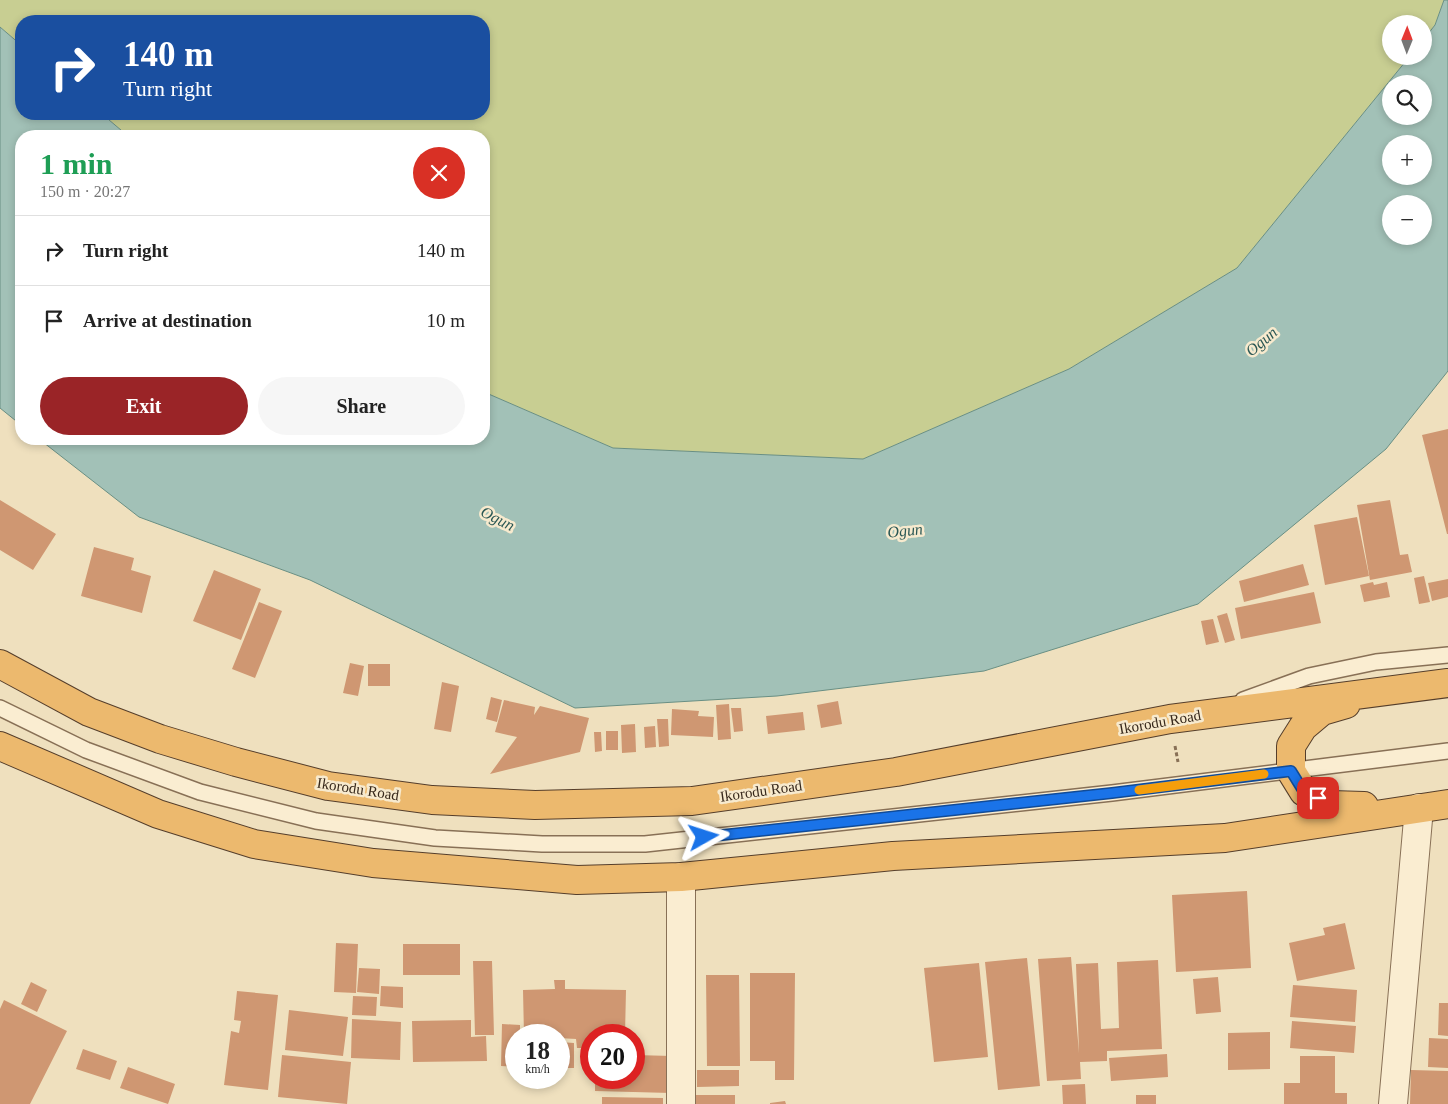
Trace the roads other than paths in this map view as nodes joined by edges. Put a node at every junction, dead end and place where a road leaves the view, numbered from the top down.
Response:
1 (0, 650) edge
2 (1448, 655) edge
3 (0, 664) edge
4 (26, 678) junction
5 (1448, 683) edge
6 (1398, 688) junction
7 (0, 708) edge
8 (1202, 715) junction
9 (0, 746) edge
10 (1448, 751) edge
11 (1291, 771) junction
12 (1448, 804) edge
13 (1419, 808) junction
14 (681, 878) junction
15 (681, 1104) edge
16 (1393, 1104) edge

1 - 4 lane
2 - 8 lane
3 - 4 highway, Ikorodu Road
4 - 8 highway, Ikorodu Road
5 - 6 highway, Ikorodu Road
6 - 8 highway, Ikorodu Road
6 - 11 highway
7 - 11 lane
9 - 14 highway
10 - 11 lane
11 - 13 highway
12 - 13 highway
13 - 14 highway
13 - 16 street
14 - 15 street

